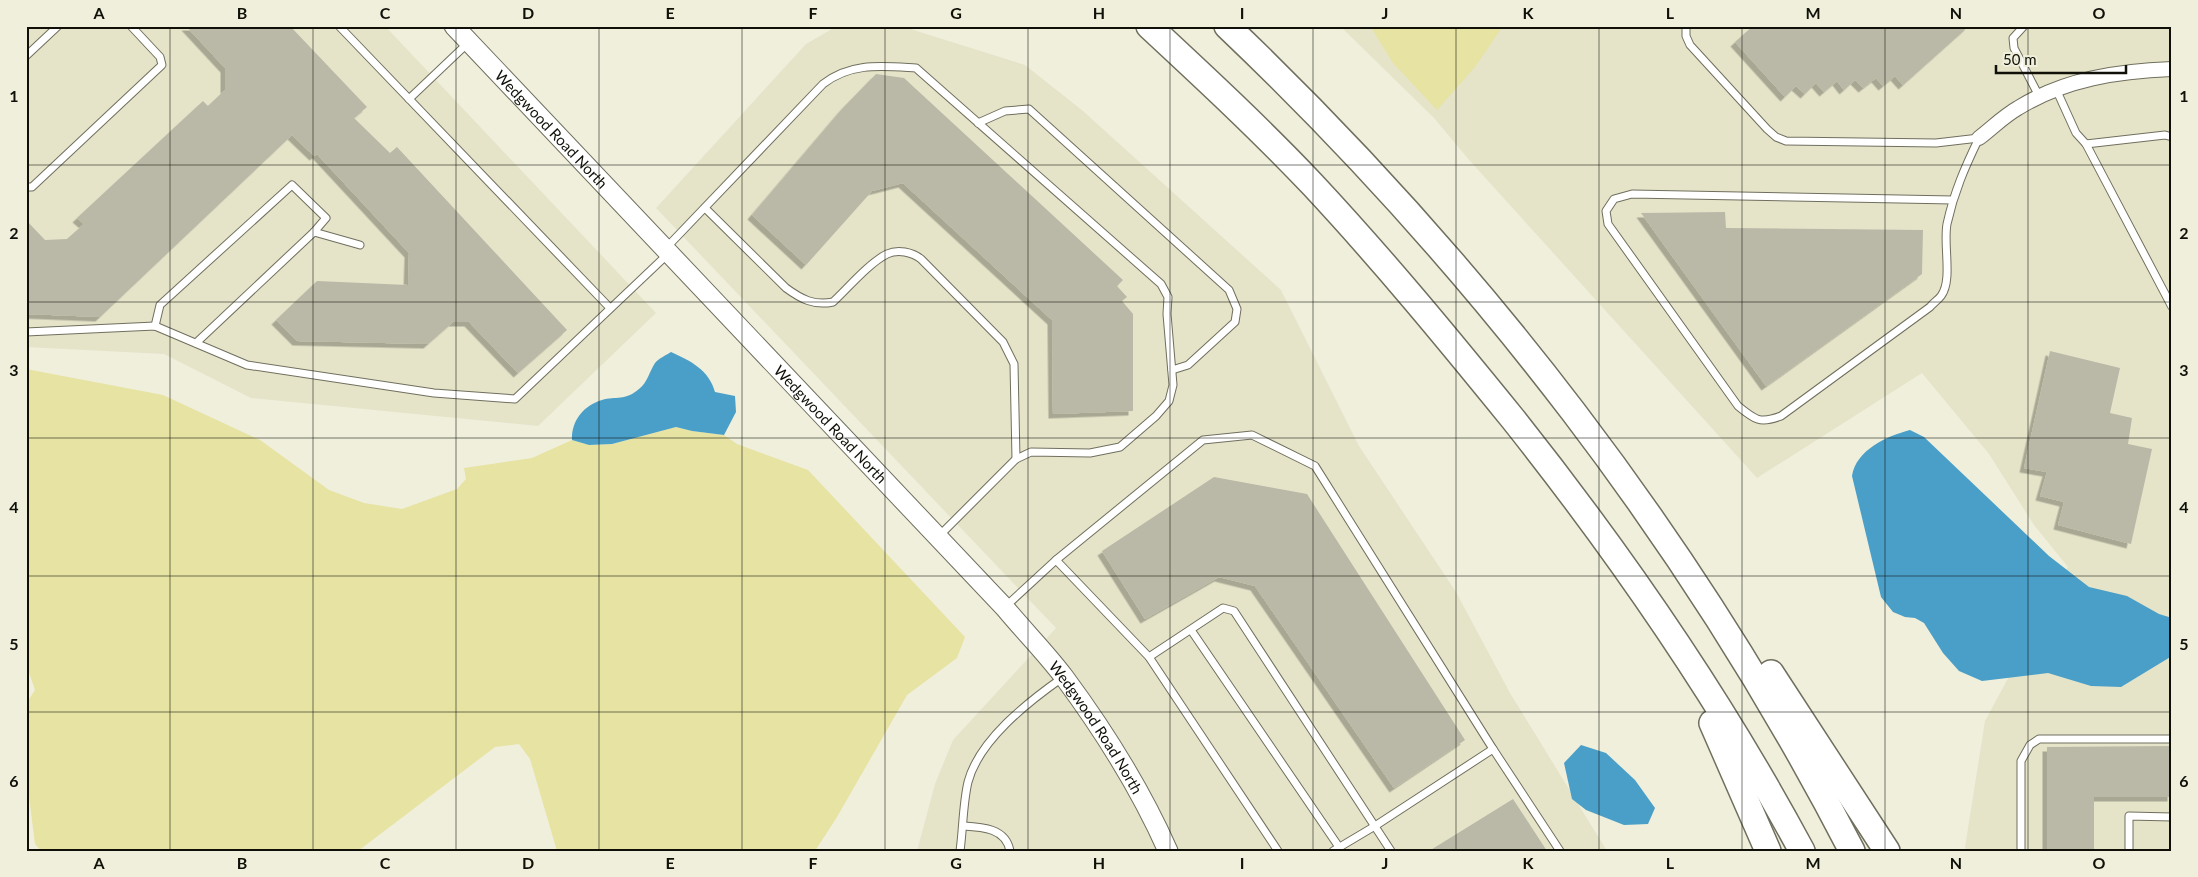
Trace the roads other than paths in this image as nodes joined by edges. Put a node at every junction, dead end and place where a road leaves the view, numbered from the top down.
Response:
1 (58, 26) edge
2 (131, 26) edge
3 (339, 26) edge
4 (454, 26) edge
5 (1149, 26) edge
6 (1227, 26) edge
7 (1686, 26) edge
8 (2024, 26) edge
9 (469, 42) junction
10 (26, 56) edge
11 (2172, 69) edge
12 (2056, 88) junction
13 (2039, 96) junction
14 (410, 99) junction
15 (978, 123) junction
16 (2172, 137) edge
17 (1979, 138) junction
18 (2086, 144) junction
19 (26, 187) edge
20 (1953, 200) junction
21 (705, 208) junction
22 (314, 232) junction
23 (360, 245) dead end
24 (668, 250) junction
25 (2172, 307) edge
26 (610, 308) junction
27 (155, 326) junction
28 (26, 332) edge
29 (196, 343) junction
30 (1172, 370) junction
31 (1583, 424) junction
32 (1016, 459) junction
33 (938, 537) junction
34 (1056, 560) junction
35 (1005, 608) junction
36 (1190, 630) junction
37 (1676, 640) junction
38 (1149, 657) junction
39 (1064, 677) junction
40 (2172, 739) edge
41 (1492, 749) junction
42 (2172, 817) edge
43 (963, 826) junction
44 (1375, 826) junction
45 (1336, 849) edge
46 (960, 851) edge
47 (1010, 851) edge
48 (1168, 851) edge
49 (1278, 851) edge
50 (1391, 851) edge
51 (1560, 851) edge
52 (1768, 851) edge
53 (1802, 851) edge
54 (1852, 851) edge
55 (1887, 851) edge
56 (2021, 851) edge
57 (2129, 851) edge

1 - 10 lane
2 - 19 lane
3 - 14 lane
4 - 9 street, Wedgwood Road North
5 - 37 highway
6 - 31 highway
7 - 17 lane
8 - 13 lane
9 - 14 lane
9 - 24 street, Wedgwood Road North
11 - 12 street
12 - 13 street
12 - 18 lane
13 - 17 street
14 - 26 lane
15 - 21 lane
15 - 30 lane
15 - 30 lane
16 - 18 lane
17 - 20 lane
18 - 25 lane
20 - 20 lane
21 - 24 lane
21 - 32 lane
22 - 23 lane
22 - 27 lane
22 - 29 lane
24 - 26 lane
24 - 33 street, Wedgwood Road North
26 - 29 lane
27 - 28 lane
27 - 29 lane
30 - 32 lane
31 - 54 highway
31 - 55 highway
32 - 33 lane
33 - 35 street, Wedgwood Road North
34 - 35 lane
34 - 38 lane
34 - 41 lane
35 - 39 street, Wedgwood Road North
36 - 38 lane
36 - 44 lane
36 - 45 lane
37 - 52 highway
37 - 53 highway
38 - 49 lane
39 - 43 lane
39 - 48 street, Wedgwood Road North
40 - 56 lane
41 - 44 lane
41 - 51 lane
42 - 57 lane
43 - 46 lane
43 - 47 lane
44 - 45 lane
44 - 50 lane

